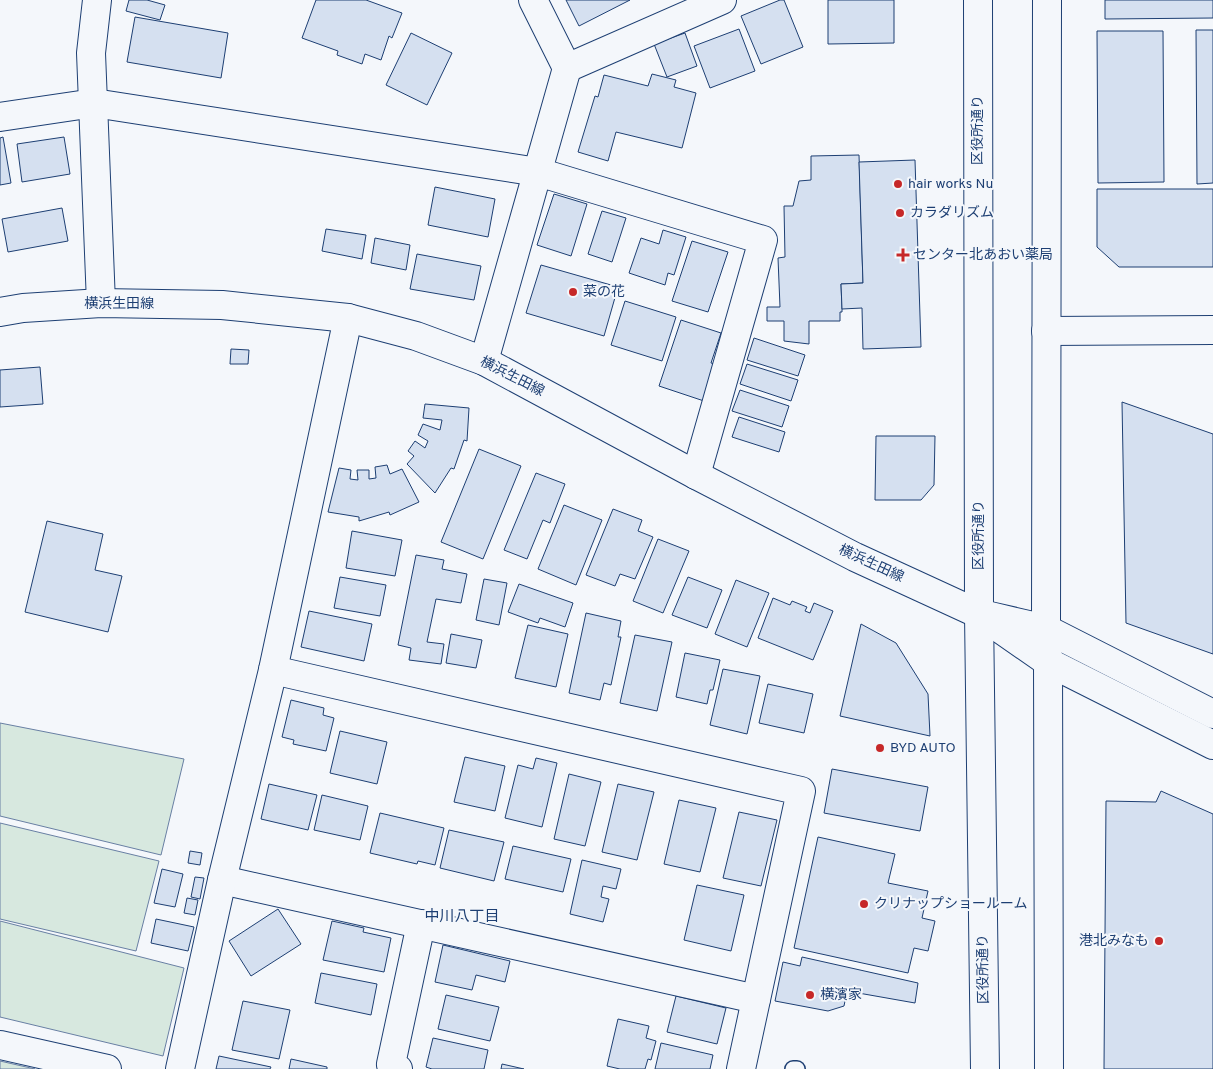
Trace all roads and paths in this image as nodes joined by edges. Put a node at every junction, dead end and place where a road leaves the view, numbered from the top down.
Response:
1 (96, 0) edge
2 (533, 0) edge
3 (722, 0) edge
4 (978, 0) edge
5 (1047, 0) edge
6 (567, 68) junction
7 (94, 103) junction
8 (0, 117) edge
9 (538, 172) junction
10 (101, 303) junction
11 (0, 312) edge
12 (348, 318) junction
13 (1213, 330) edge
14 (1046, 331) junction
15 (484, 361) junction
16 (696, 475) junction
17 (979, 614) junction
18 (1046, 628) junction
19 (1048, 662) junction
20 (273, 670) junction
21 (1213, 714) edge
22 (1213, 745) edge
23 (222, 880) junction
24 (421, 924) junction
25 (756, 999) junction
26 (0, 1045) edge
27 (107, 1069) edge
28 (180, 1069) edge
29 (398, 1069) edge
30 (740, 1069) edge
31 (793, 1069) edge
32 (797, 1069) edge
33 (985, 1069) edge
34 (1049, 1069) edge

1 - 7 street
2 - 6 street
3 - 6 street
4 - 17 street, 区役所通り
5 - 14 street
6 - 9 street
7 - 8 street
7 - 9 street
7 - 10 street
9 - 15 street
9 - 16 street
10 - 11 street, 横浜生田線
10 - 12 street, 横浜生田線
12 - 15 street, 横浜生田線
12 - 20 street
13 - 14 street
14 - 18 street
15 - 16 street, 横浜生田線
16 - 17 street, 横浜生田線
17 - 18 street, 横浜生田線
17 - 19 street, 横浜生田線
17 - 33 street, 区役所通り
18 - 19 street
18 - 21 street, 横浜生田線
19 - 22 street, 横浜生田線
19 - 34 street
20 - 23 street
20 - 25 street
23 - 24 street
23 - 28 street
24 - 25 street
24 - 29 street
25 - 30 street
26 - 27 street
31 - 32 lane

